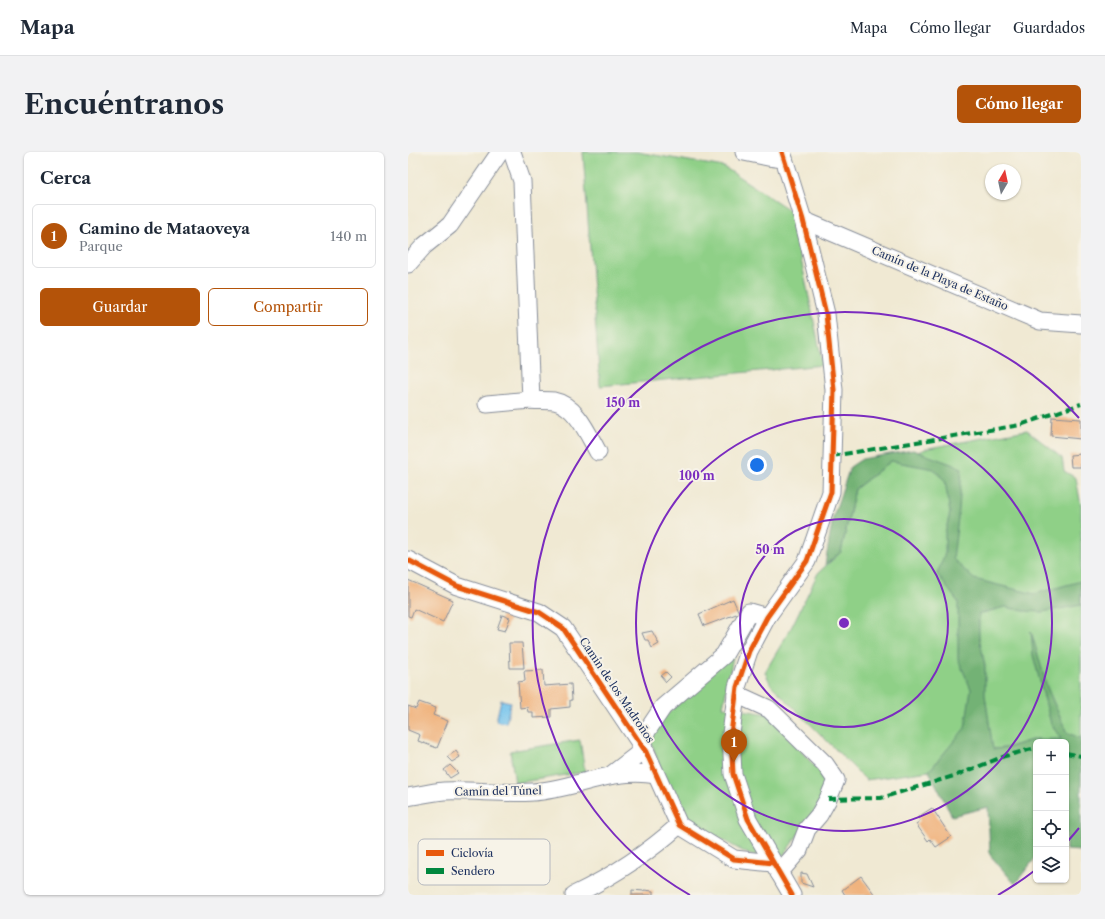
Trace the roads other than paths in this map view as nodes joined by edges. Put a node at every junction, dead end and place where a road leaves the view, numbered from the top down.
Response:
1 (500, 152) edge
2 (512, 152) edge
3 (744, 152) edge
4 (783, 155) edge
5 (803, 220) junction
6 (408, 264) edge
7 (1081, 324) edge
8 (531, 400) junction
9 (487, 404) dead end
10 (598, 452) dead end
11 (408, 560) edge
12 (767, 617) junction
13 (736, 694) junction
14 (642, 746) junction
15 (611, 775) junction
16 (656, 775) junction
17 (408, 797) edge
18 (678, 825) junction
19 (776, 868) junction
20 (574, 895) edge
21 (792, 895) edge

1 - 6 street
2 - 8 street
3 - 4 street
4 - 5 street
5 - 7 street, Camín de la Playa de Estaño
5 - 12 street
8 - 9 street
8 - 10 street
11 - 14 street, Camín de los Madroños
12 - 13 street
12 - 14 street
13 - 19 street
13 - 19 street
14 - 15 street
14 - 16 street, Camín de los Madroños
15 - 16 street
15 - 17 street, Camín del Túnel
16 - 18 street, Camín de los Madroños
18 - 19 street
18 - 20 street
19 - 21 street

